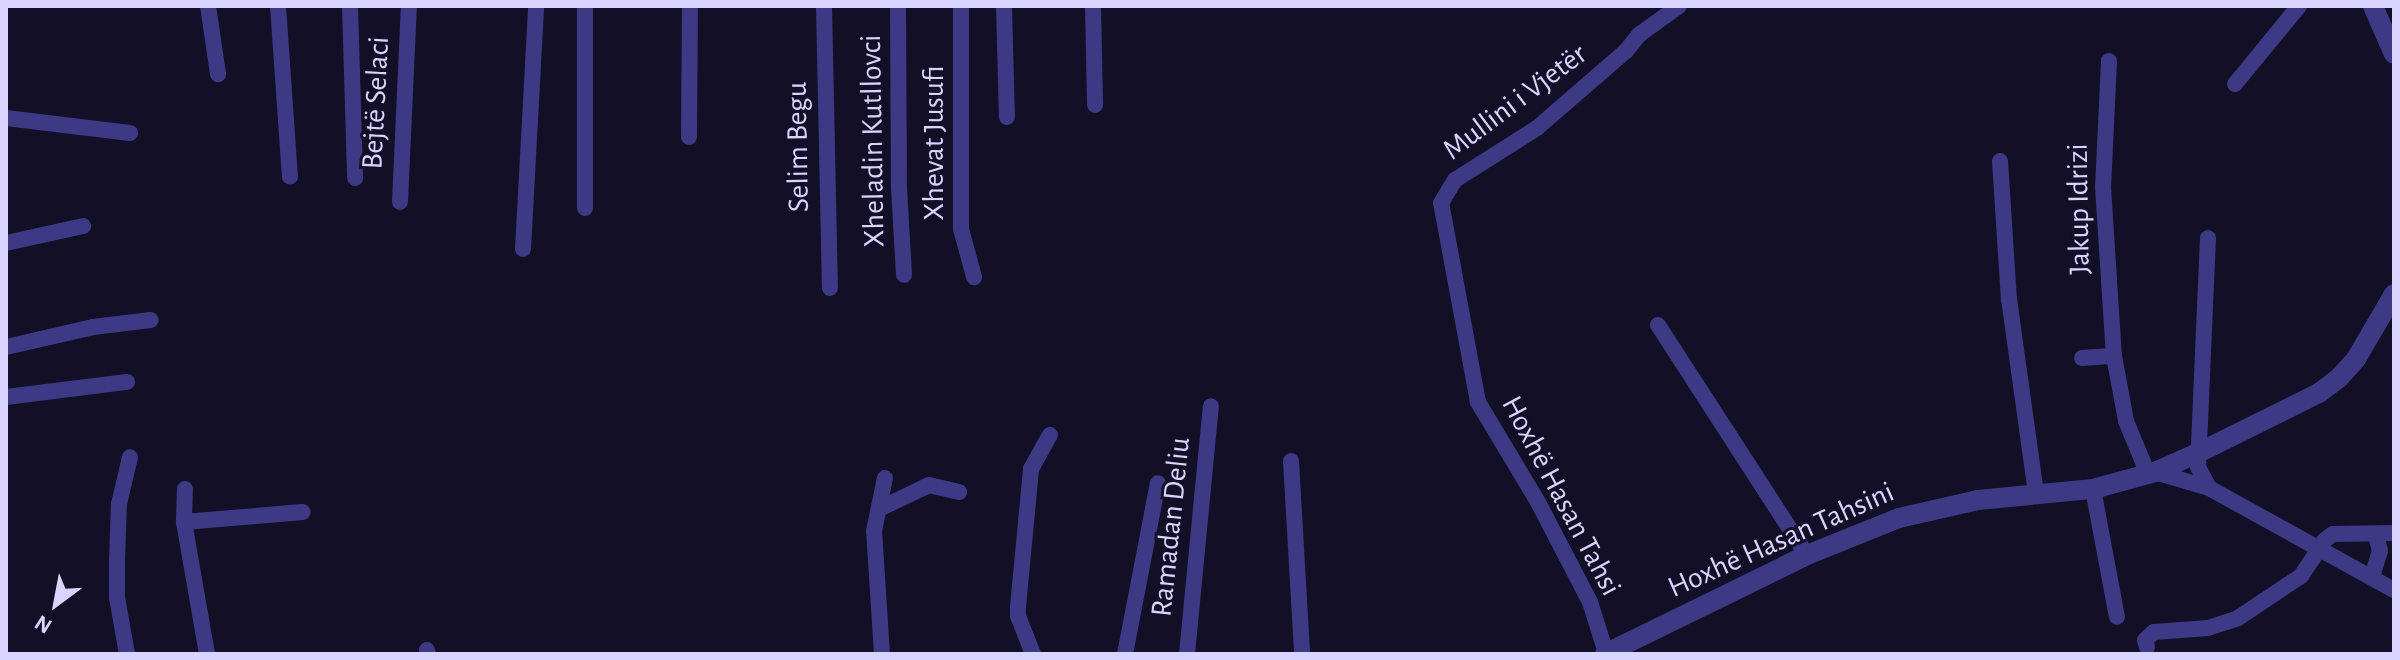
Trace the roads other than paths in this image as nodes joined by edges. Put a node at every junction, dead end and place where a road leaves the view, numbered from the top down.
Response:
1 (208, 6) edge
2 (278, 6) edge
3 (350, 6) edge
4 (409, 6) edge
5 (536, 6) edge
6 (585, 6) edge
7 (690, 6) edge
8 (824, 6) edge
9 (898, 6) edge
10 (961, 6) edge
11 (1004, 6) edge
12 (1093, 6) edge
13 (1679, 6) edge
14 (2299, 6) edge
15 (2373, 6) edge
16 (2394, 54) edge
17 (2109, 61) dead end
18 (218, 74) dead end
19 (2235, 84) dead end
20 (1095, 105) dead end
21 (1007, 117) dead end
22 (6, 118) edge
23 (130, 133) dead end
24 (689, 137) dead end
25 (2000, 161) dead end
26 (290, 177) dead end
27 (355, 178) dead end
28 (400, 202) dead end
29 (585, 208) dead end
30 (83, 226) dead end
31 (2208, 238) dead end
32 (6, 243) edge
33 (523, 249) dead end
34 (904, 275) dead end
35 (974, 277) dead end
36 (830, 288) dead end
37 (2394, 294) edge
38 (151, 320) dead end
39 (1658, 325) dead end
40 (6, 347) edge
41 (2114, 356) junction
42 (2082, 358) dead end
43 (1470, 364) joint
44 (127, 382) dead end
45 (6, 397) edge
46 (1211, 406) dead end
47 (1050, 435) dead end
48 (2200, 452) junction
49 (130, 457) dead end
50 (1291, 461) dead end
51 (2152, 473) junction
52 (885, 478) dead end
53 (1158, 483) dead end
54 (2209, 488) junction
55 (185, 489) dead end
56 (2093, 489) junction
57 (959, 492) dead end
58 (2036, 494) junction
59 (879, 509) junction
60 (303, 512) dead end
61 (184, 522) junction
62 (2394, 533) edge
63 (2376, 535) junction
64 (2320, 548) junction
65 (1807, 555) junction
66 (2372, 577) junction
67 (2394, 590) edge
68 (2117, 617) dead end
69 (2147, 647) dead end
70 (127, 654) edge
71 (207, 654) edge
72 (882, 654) edge
73 (1033, 654) edge
74 (1125, 654) edge
75 (1187, 654) edge
76 (1302, 654) edge
77 (1605, 654) edge

1 - 18 street
2 - 26 street
3 - 27 street
4 - 28 street, Bejtë Selaci
5 - 33 street
6 - 29 street
7 - 24 street
8 - 36 street, Selim Begu
9 - 34 street, Xheladin Kutllovci
10 - 35 street, Xhevat Jusufi
11 - 21 street
12 - 20 street
13 - 43 street, Mullini i Vjetër
14 - 19 street
15 - 16 street
17 - 41 street, Jakup Idrizi
22 - 23 street
25 - 58 street
30 - 32 street
31 - 48 street
37 - 48 street, Hoxhë Hasan Tahsini
38 - 40 street
39 - 65 street
41 - 42 street
41 - 51 street, Jakup Idrizi
43 - 77 street, Hoxhë Hasan Tahsi
44 - 45 street
46 - 75 street, Ramadan Deliu
47 - 73 street
48 - 51 street, Hoxhë Hasan Tahsini
48 - 54 street
49 - 70 street
50 - 76 street
51 - 54 street
51 - 56 street, Hoxhë Hasan Tahsini
52 - 59 street
53 - 74 street
54 - 64 street
55 - 61 street
56 - 58 street, Hoxhë Hasan Tahsini
56 - 68 street
57 - 59 street
58 - 65 street, Hoxhë Hasan Tahsini
59 - 72 street
60 - 61 street
61 - 71 street
62 - 63 street
63 - 64 street
63 - 66 street
64 - 66 street
64 - 69 street
65 - 77 street, Hoxhë Hasan Tahsini
66 - 67 street

